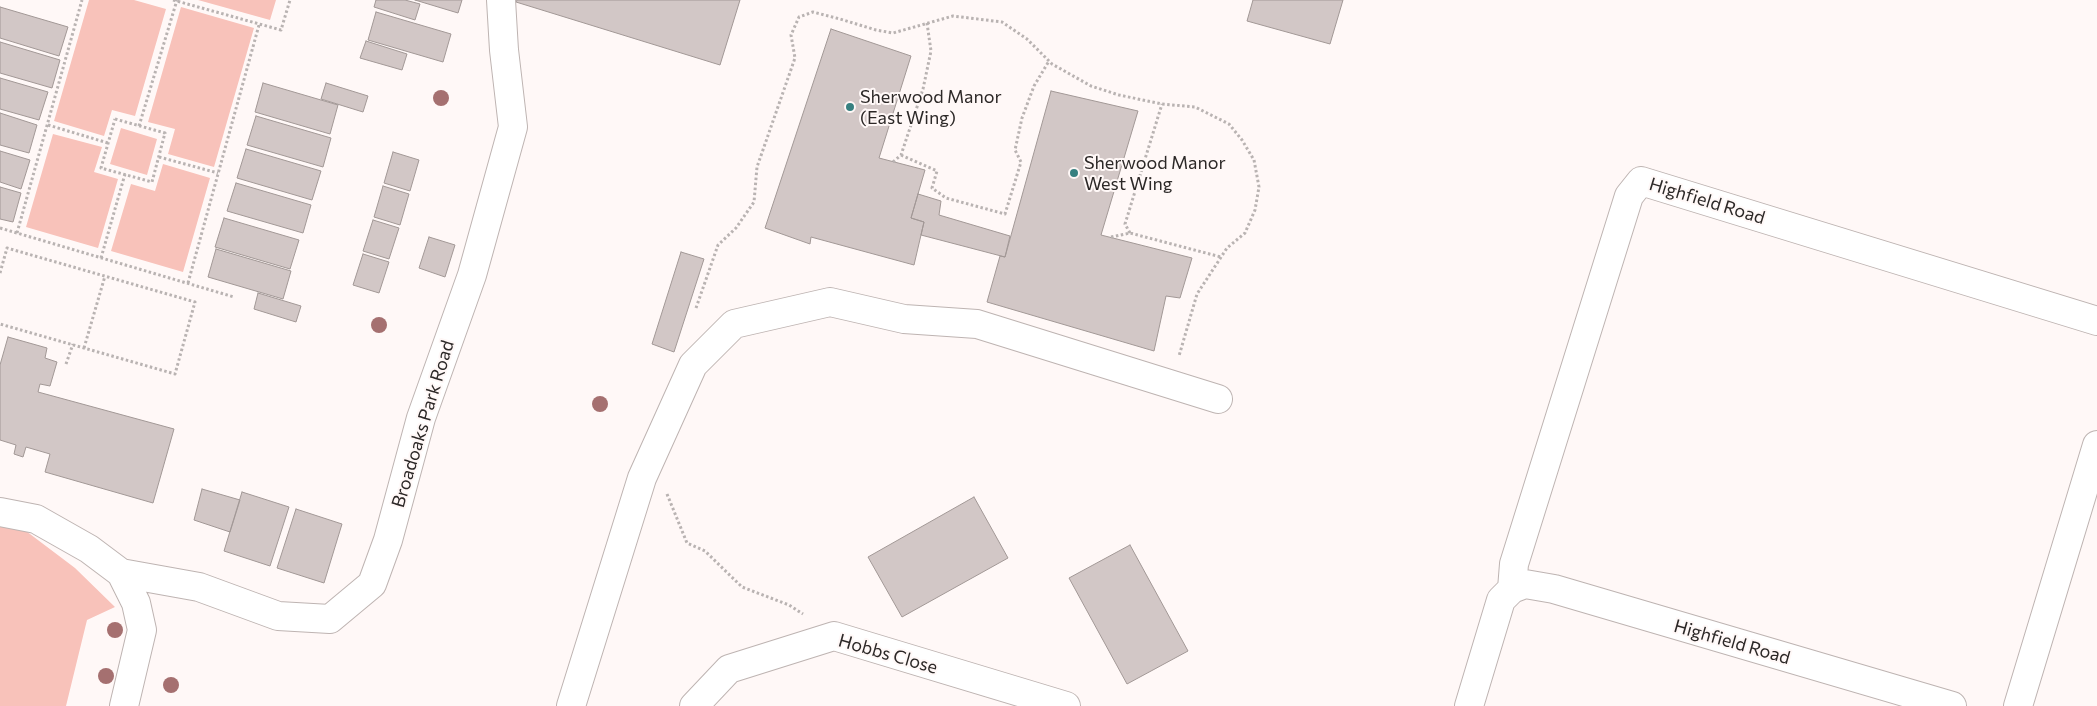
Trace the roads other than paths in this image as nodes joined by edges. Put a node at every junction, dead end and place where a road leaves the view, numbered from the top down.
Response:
1 (501, 0) edge
2 (2097, 321) edge
3 (1218, 399) dead end
4 (2097, 445) edge
5 (0, 512) edge
6 (121, 573) junction
7 (1512, 589) junction
8 (124, 706) edge
9 (570, 706) edge
10 (694, 706) edge
11 (1066, 706) edge
12 (1469, 706) edge
13 (1952, 706) edge
14 (2018, 706) edge

1 - 6 street, Broadoaks Park Road
2 - 7 street, Highfield Road
3 - 9 street
4 - 14 street
5 - 6 street, Broadoaks Park Road
6 - 8 street, Broadoaks Park Road
7 - 12 street, Highfield Road
7 - 13 street, Highfield Road
10 - 11 street, Hobbs Close

